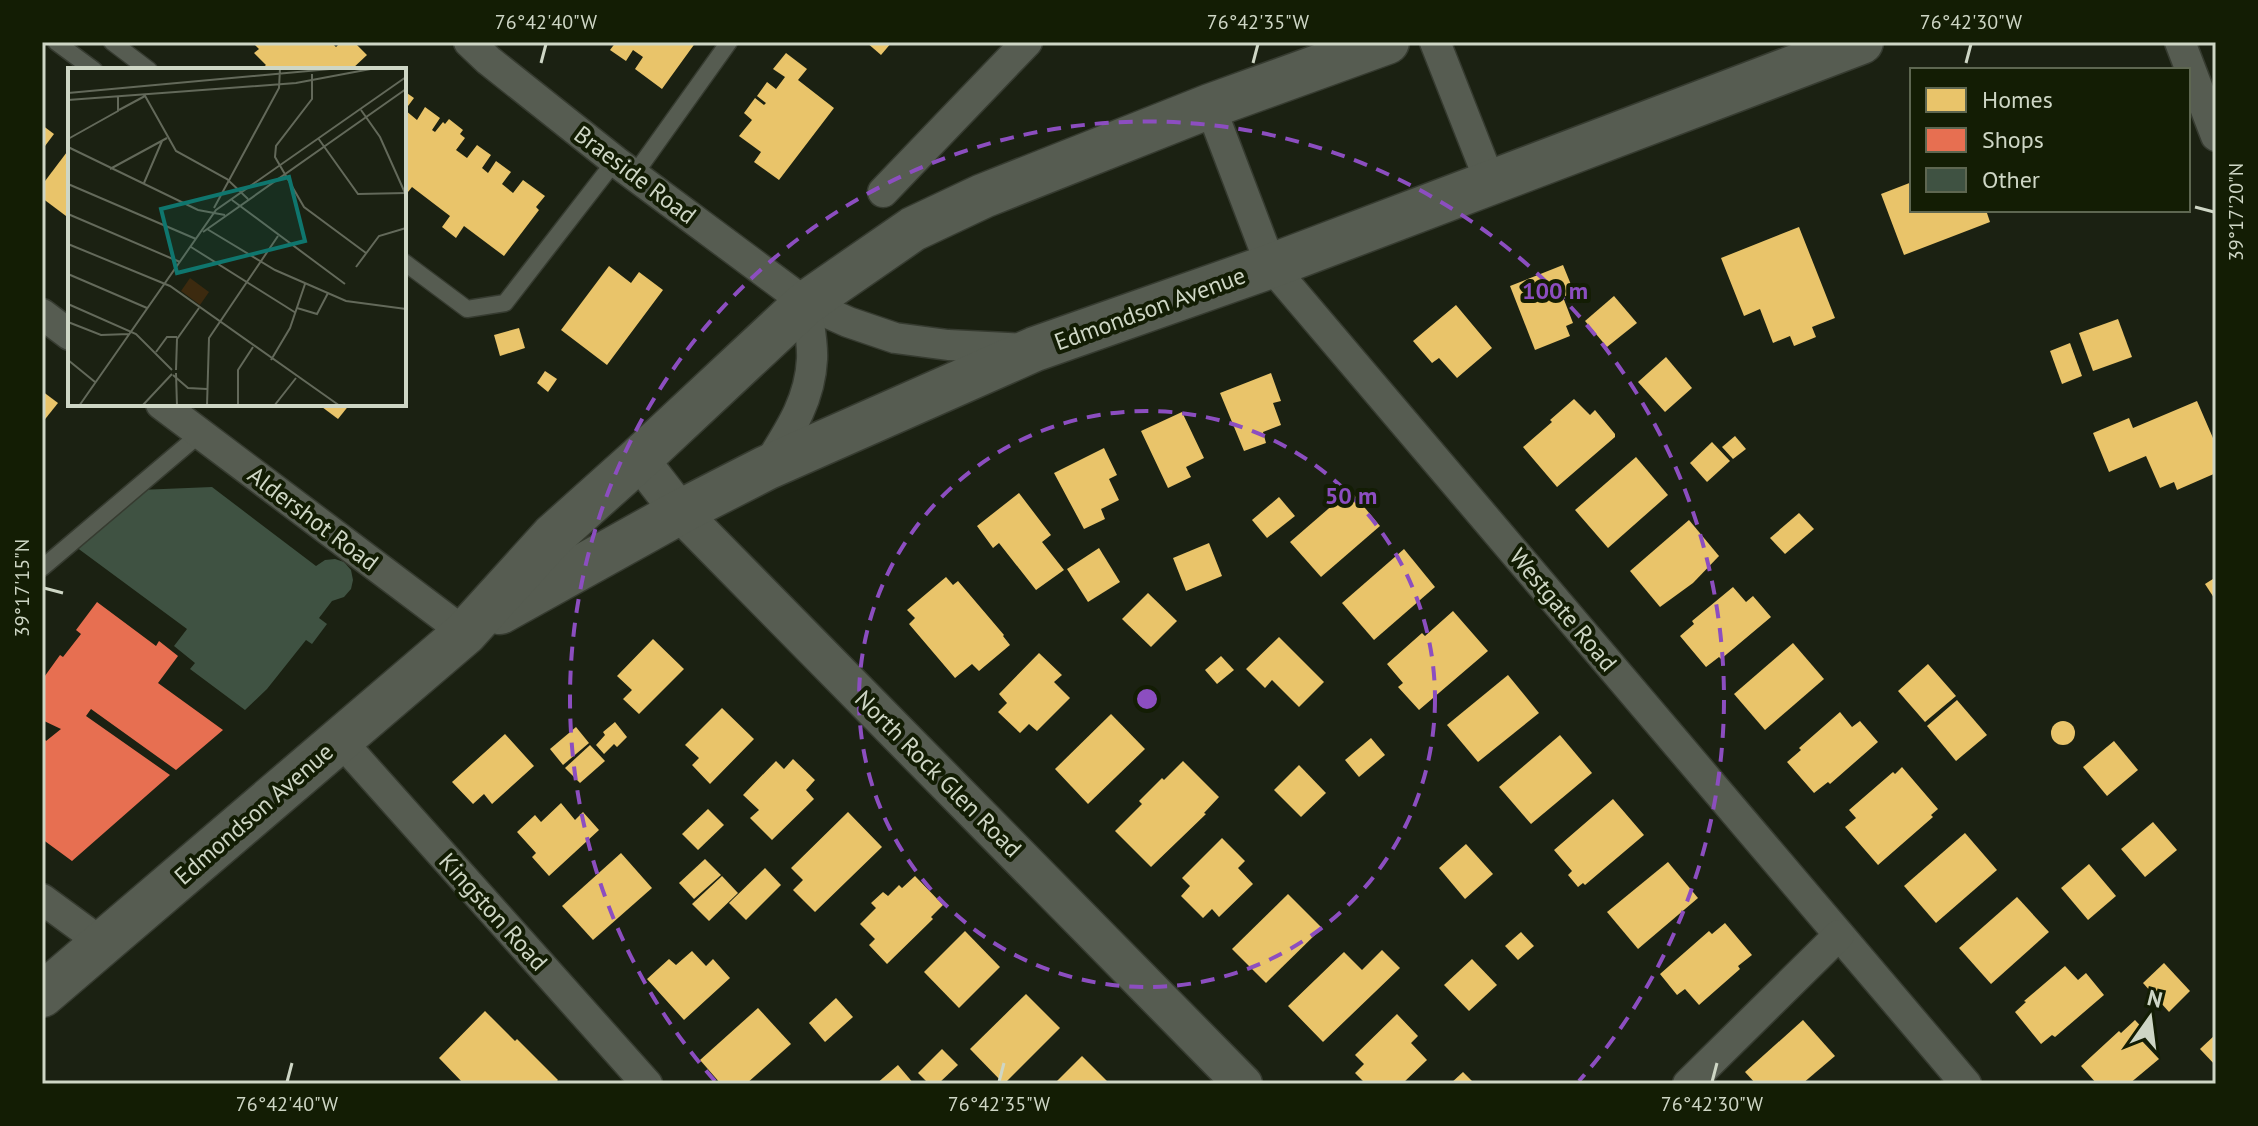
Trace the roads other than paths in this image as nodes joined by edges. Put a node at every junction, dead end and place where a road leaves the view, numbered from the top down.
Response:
1 (56, 42) edge
2 (112, 42) edge
3 (469, 42) edge
4 (729, 42) edge
5 (1027, 42) edge
6 (1387, 42) edge
7 (1435, 42) edge
8 (1861, 42) edge
9 (2180, 42) edge
10 (91, 68) edge
11 (146, 68) edge
12 (2190, 68) edge
13 (2190, 68) edge
14 (1210, 106) junction
15 (2216, 136) edge
16 (624, 168) junction
17 (1491, 184) junction
18 (883, 192) dead end
19 (406, 263) edge
20 (1271, 266) junction
21 (806, 303) junction
22 (42, 314) edge
23 (68, 334) edge
24 (1035, 349) junction
25 (164, 406) edge
26 (200, 434) junction
27 (639, 459) junction
28 (766, 468) junction
29 (680, 512) junction
30 (42, 568) edge
31 (465, 633) junction
32 (340, 740) junction
33 (42, 899) edge
34 (1839, 935) junction
35 (102, 943) junction
36 (42, 995) edge
37 (647, 1084) edge
38 (1243, 1084) edge
39 (1688, 1084) edge
40 (1966, 1084) edge

1 - 10 lane
2 - 11 lane
3 - 16 street, Braeside Road
4 - 16 lane
5 - 18 street
6 - 14 main road, Edmondson Avenue
7 - 17 street
8 - 17 main road, Edmondson Avenue
9 - 13 street
12 - 15 street
14 - 20 street, Westgate Road
14 - 21 main road, Edmondson Avenue
16 - 19 lane
16 - 21 street, Braeside Road
17 - 20 main road, Edmondson Avenue
20 - 24 main road, Edmondson Avenue
20 - 34 street, Westgate Road
21 - 24 street, Braeside Road
21 - 27 main road, Edmondson Avenue
21 - 28 street
22 - 23 street
24 - 28 main road, Edmondson Avenue
25 - 26 street, Aldershot Road
26 - 30 lane
26 - 31 street, Aldershot Road
27 - 29 street, North Rock Glen Road
27 - 31 main road, Edmondson Avenue
28 - 29 main road, Edmondson Avenue
29 - 31 main road, Edmondson Avenue
29 - 38 street, North Rock Glen Road
31 - 32 main road, Edmondson Avenue
32 - 35 main road, Edmondson Avenue
32 - 37 street, Kingston Road
33 - 35 street
34 - 39 street
34 - 40 street, Westgate Road
35 - 36 main road, Edmondson Avenue

